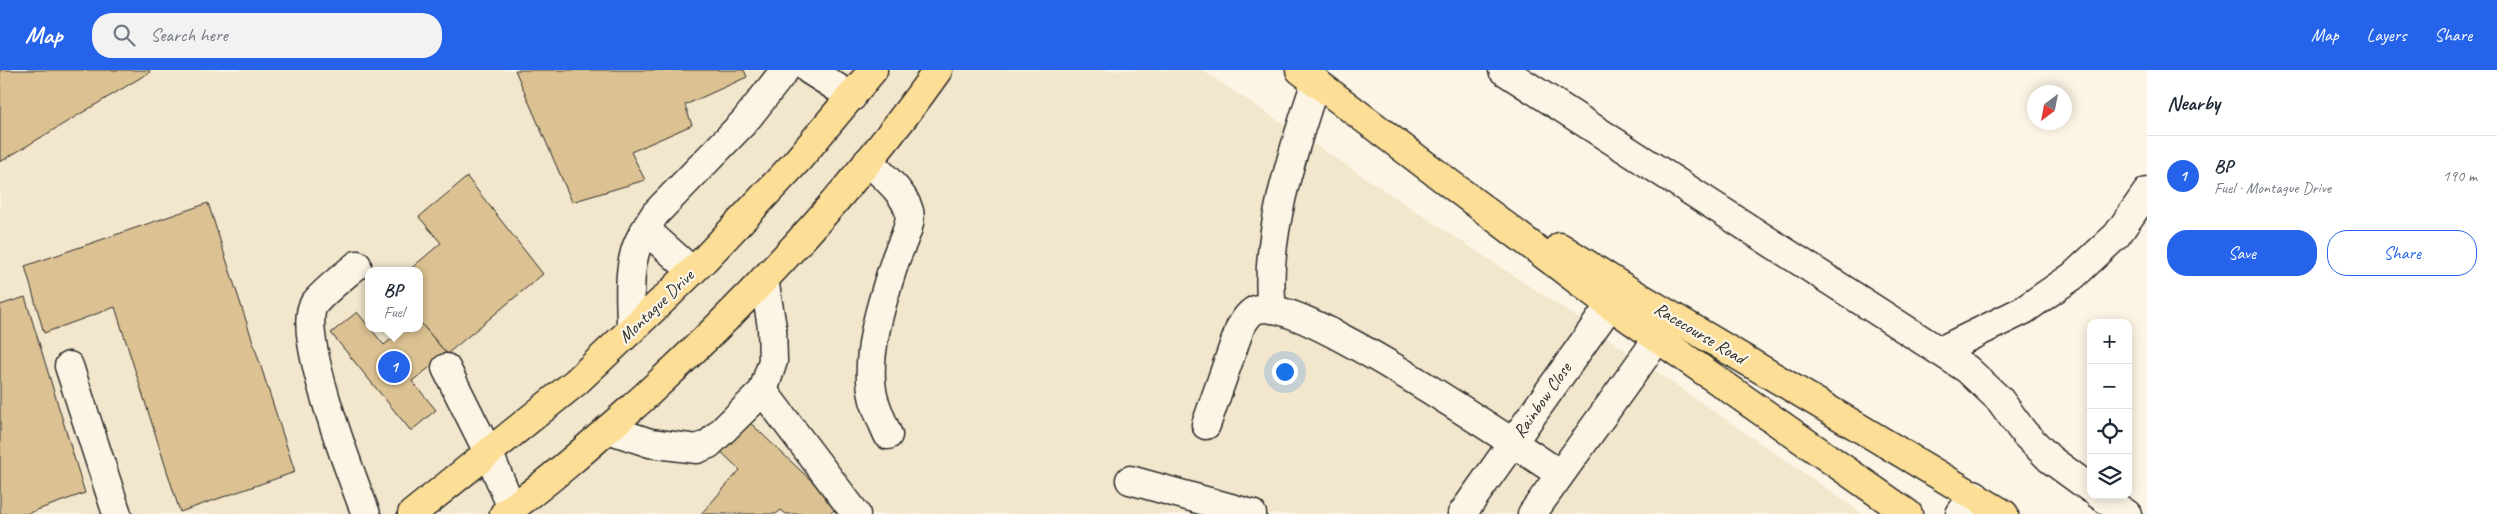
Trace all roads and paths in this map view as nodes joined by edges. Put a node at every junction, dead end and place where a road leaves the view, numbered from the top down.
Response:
1 (785, 70) edge
2 (809, 70) edge
3 (873, 70) edge
4 (938, 70) edge
5 (1503, 70) edge
6 (1308, 76) edge
7 (852, 97) junction
8 (868, 161) junction
9 (2147, 192) edge
10 (646, 230) junction
11 (357, 265) dead end
12 (692, 271) junction
13 (764, 279) junction
14 (1617, 296) junction
15 (1272, 309) junction
16 (1674, 316) junction
17 (631, 330) junction
18 (1656, 338) junction
19 (1940, 350) junction
20 (69, 366) dead end
21 (446, 368) dead end
22 (764, 390) junction
23 (1206, 425) dead end
24 (608, 429) junction
25 (888, 436) dead end
26 (1512, 443) junction
27 (489, 454) junction
28 (1560, 474) junction
29 (1130, 480) dead end
30 (2087, 486) edge
31 (2105, 499) edge
32 (1967, 504) edge
33 (426, 510) edge
34 (508, 511) edge
35 (117, 514) edge
36 (366, 514) edge
37 (856, 514) edge
38 (1252, 514) edge
39 (1462, 514) edge
40 (1532, 514) edge
41 (1908, 514) edge
42 (2004, 514) edge
43 (2127, 514) edge

1 - 10 lane
2 - 7 lane
3 - 7 main road, Montague Drive
4 - 8 main road
5 - 19 lane
6 - 14 main road, Racecourse Road
6 - 15 lane
7 - 12 main road, Montague Drive
8 - 13 main road
8 - 25 lane
9 - 19 lane
10 - 12 lane
10 - 17 lane
11 - 36 lane
12 - 17 main road, Montague Drive
13 - 22 lane
13 - 24 main road
14 - 16 main road, Racecourse Road
14 - 18 main road, Racecourse Road
14 - 26 lane, Rainbow Close
15 - 23 lane
15 - 26 lane
16 - 18 lane
16 - 32 main road, Racecourse Road
17 - 27 main road, Montague Drive
18 - 28 lane
18 - 41 main road, Racecourse Road
19 - 30 lane
20 - 35 lane
21 - 27 lane
22 - 24 lane
22 - 37 lane
24 - 34 main road
26 - 28 lane
26 - 39 lane, Rainbow Close
27 - 33 main road, Montague Drive
27 - 34 lane
28 - 40 lane
29 - 38 lane
31 - 43 lane
32 - 42 main road, Racecourse Road

